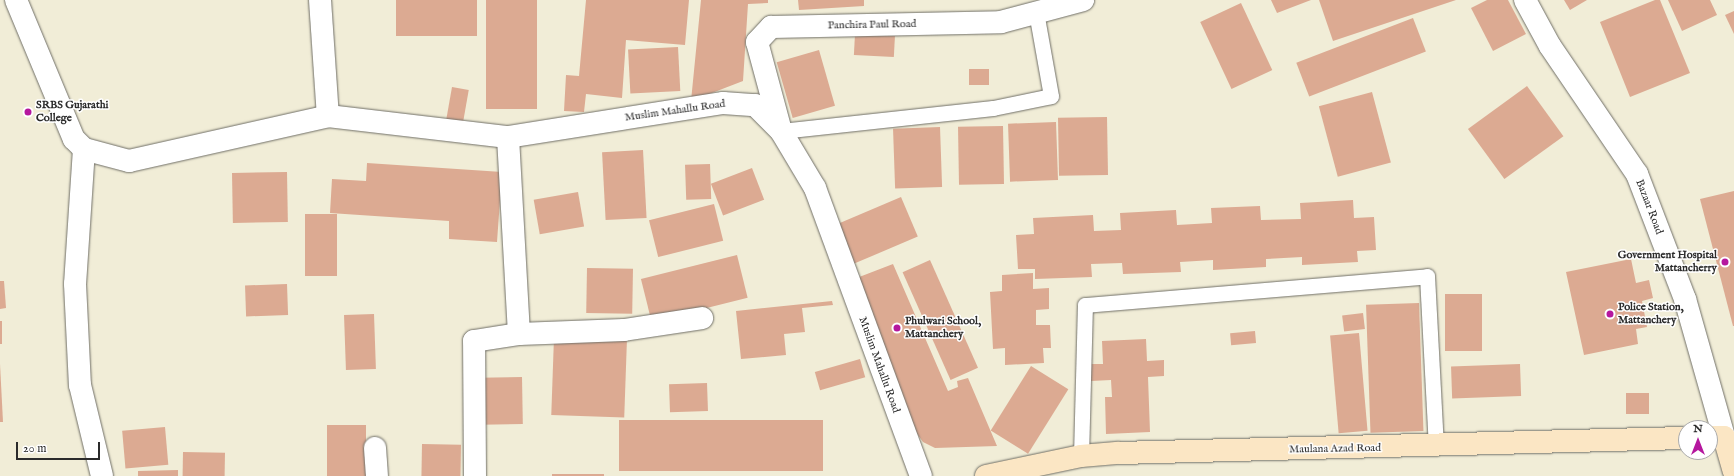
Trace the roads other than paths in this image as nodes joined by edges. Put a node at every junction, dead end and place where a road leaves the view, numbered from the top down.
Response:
1 (16, 0) edge
2 (320, 0) edge
3 (1083, 0) edge
4 (1525, 0) edge
5 (1036, 12) junction
6 (328, 116) junction
7 (781, 131) junction
8 (508, 137) junction
9 (84, 149) junction
10 (702, 318) dead end
11 (519, 334) junction
12 (1713, 420) edge
13 (1678, 438) edge
14 (1718, 439) edge
15 (1436, 447) junction
16 (375, 448) dead end
17 (1081, 456) junction
18 (1734, 471) edge
19 (102, 476) edge
20 (377, 476) edge
21 (475, 476) edge
22 (921, 476) edge
23 (986, 476) edge

1 - 9 street
2 - 6 street
3 - 5 street, Panchira Paul Road
4 - 12 street, Bazaar Road
5 - 7 lane
5 - 7 street, Panchira Paul Road
6 - 8 street, Muslim Mahallu Road
6 - 9 street, Muslim Mahallu Road
7 - 8 street, Muslim Mahallu Road
7 - 22 street, Muslim Mahallu Road
8 - 11 street
9 - 19 street
10 - 11 street
11 - 21 street
13 - 15 main road, Maulana Azad Road
14 - 18 main road
15 - 17 main road, Maulana Azad Road
15 - 17 lane
16 - 20 street
17 - 23 main road, Maulana Azad Road

